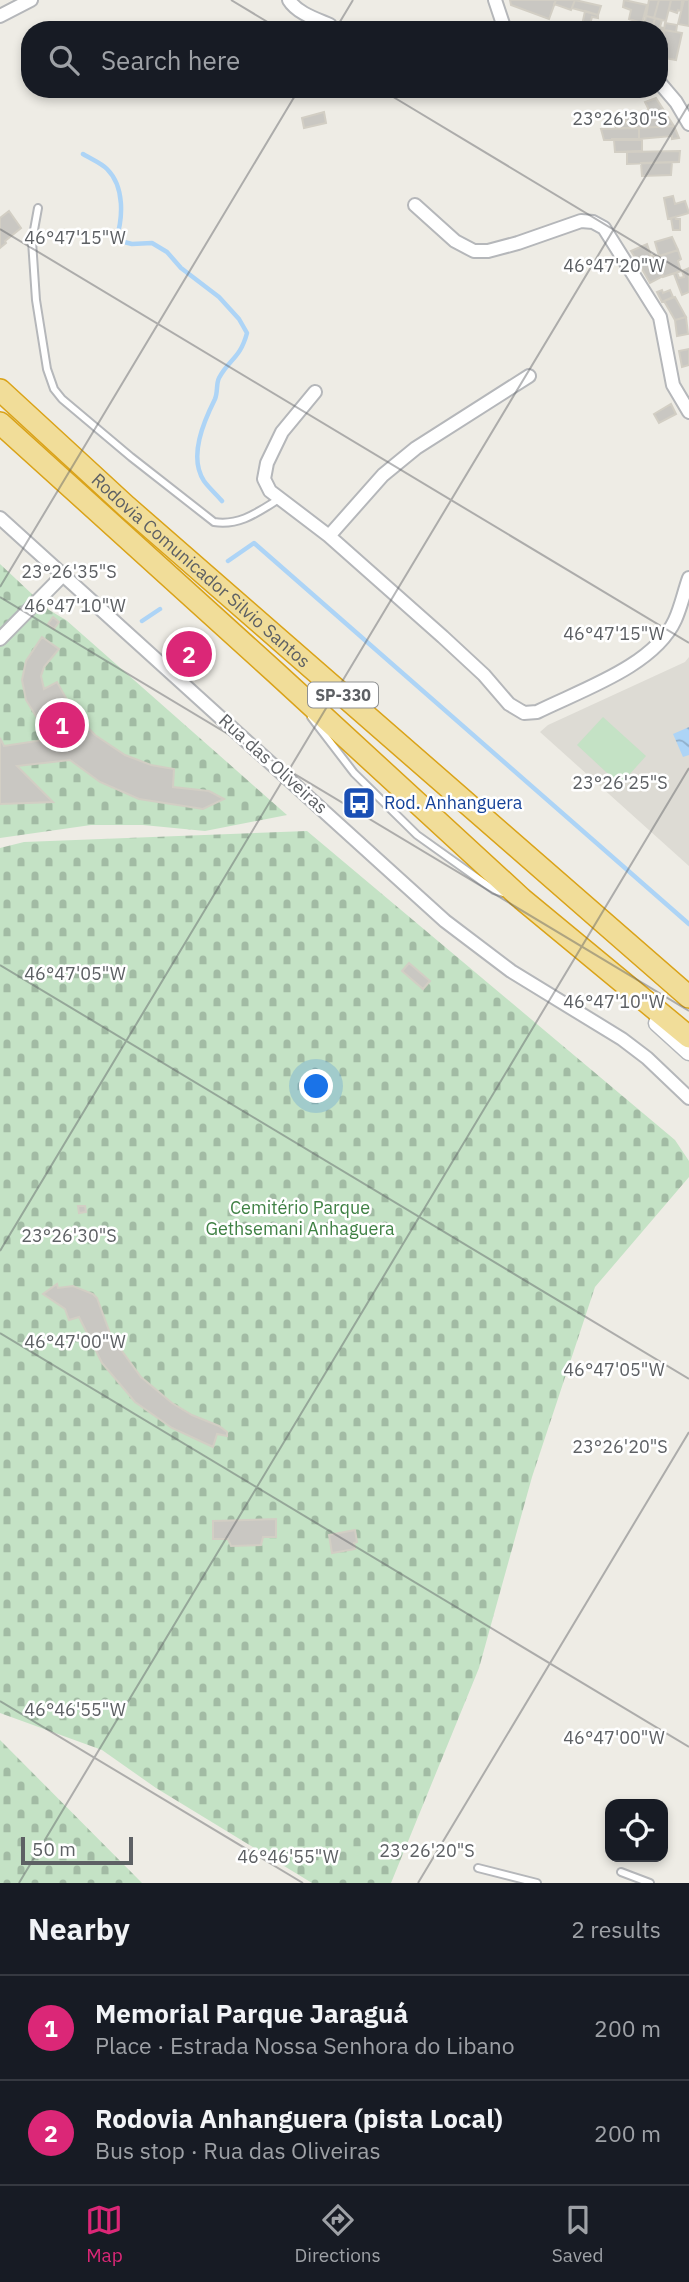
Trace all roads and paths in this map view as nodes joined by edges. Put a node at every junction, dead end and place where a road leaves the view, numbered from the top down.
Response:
1 (31, 0) edge
2 (289, 0) edge
3 (495, 0) edge
4 (0, 16) edge
5 (321, 21) edge
6 (502, 21) edge
7 (668, 93) edge
8 (689, 124) edge
9 (415, 205) dead end
10 (38, 208) dead end
11 (529, 376) dead end
12 (0, 390) edge
13 (315, 391) dead end
14 (689, 412) edge
15 (0, 424) edge
16 (279, 499) junction
17 (0, 518) edge
18 (329, 536) junction
19 (64, 574) junction
20 (689, 578) edge
21 (0, 639) edge
22 (588, 955) junction
23 (662, 974) junction
24 (689, 991) edge
25 (689, 997) edge
26 (689, 1037) edge
27 (689, 1052) edge
28 (689, 1098) edge
29 (478, 1868) dead end
30 (621, 1871) dead end
31 (537, 1883) edge
32 (650, 1883) edge

1 - 4 street
2 - 5 street
3 - 6 street
7 - 8 street
9 - 14 street
10 - 16 lane
11 - 18 street
12 - 23 highway, Rodovia Comunicador Silvio Santos / SP-330
13 - 16 street
15 - 22 highway, Rodovia Comunicador Silvio Santos / SP-330
16 - 18 street
17 - 19 street, Rua das Oliveiras
18 - 20 street
19 - 21 street
19 - 28 street, Rua das Oliveiras
22 - 26 highway, Rodovia Comunicador Silvio Santos / SP-330
22 - 27 main road
23 - 24 lane
23 - 25 highway, Rodovia Comunicador Silvio Santos / SP-330
29 - 31 lane
30 - 32 lane

